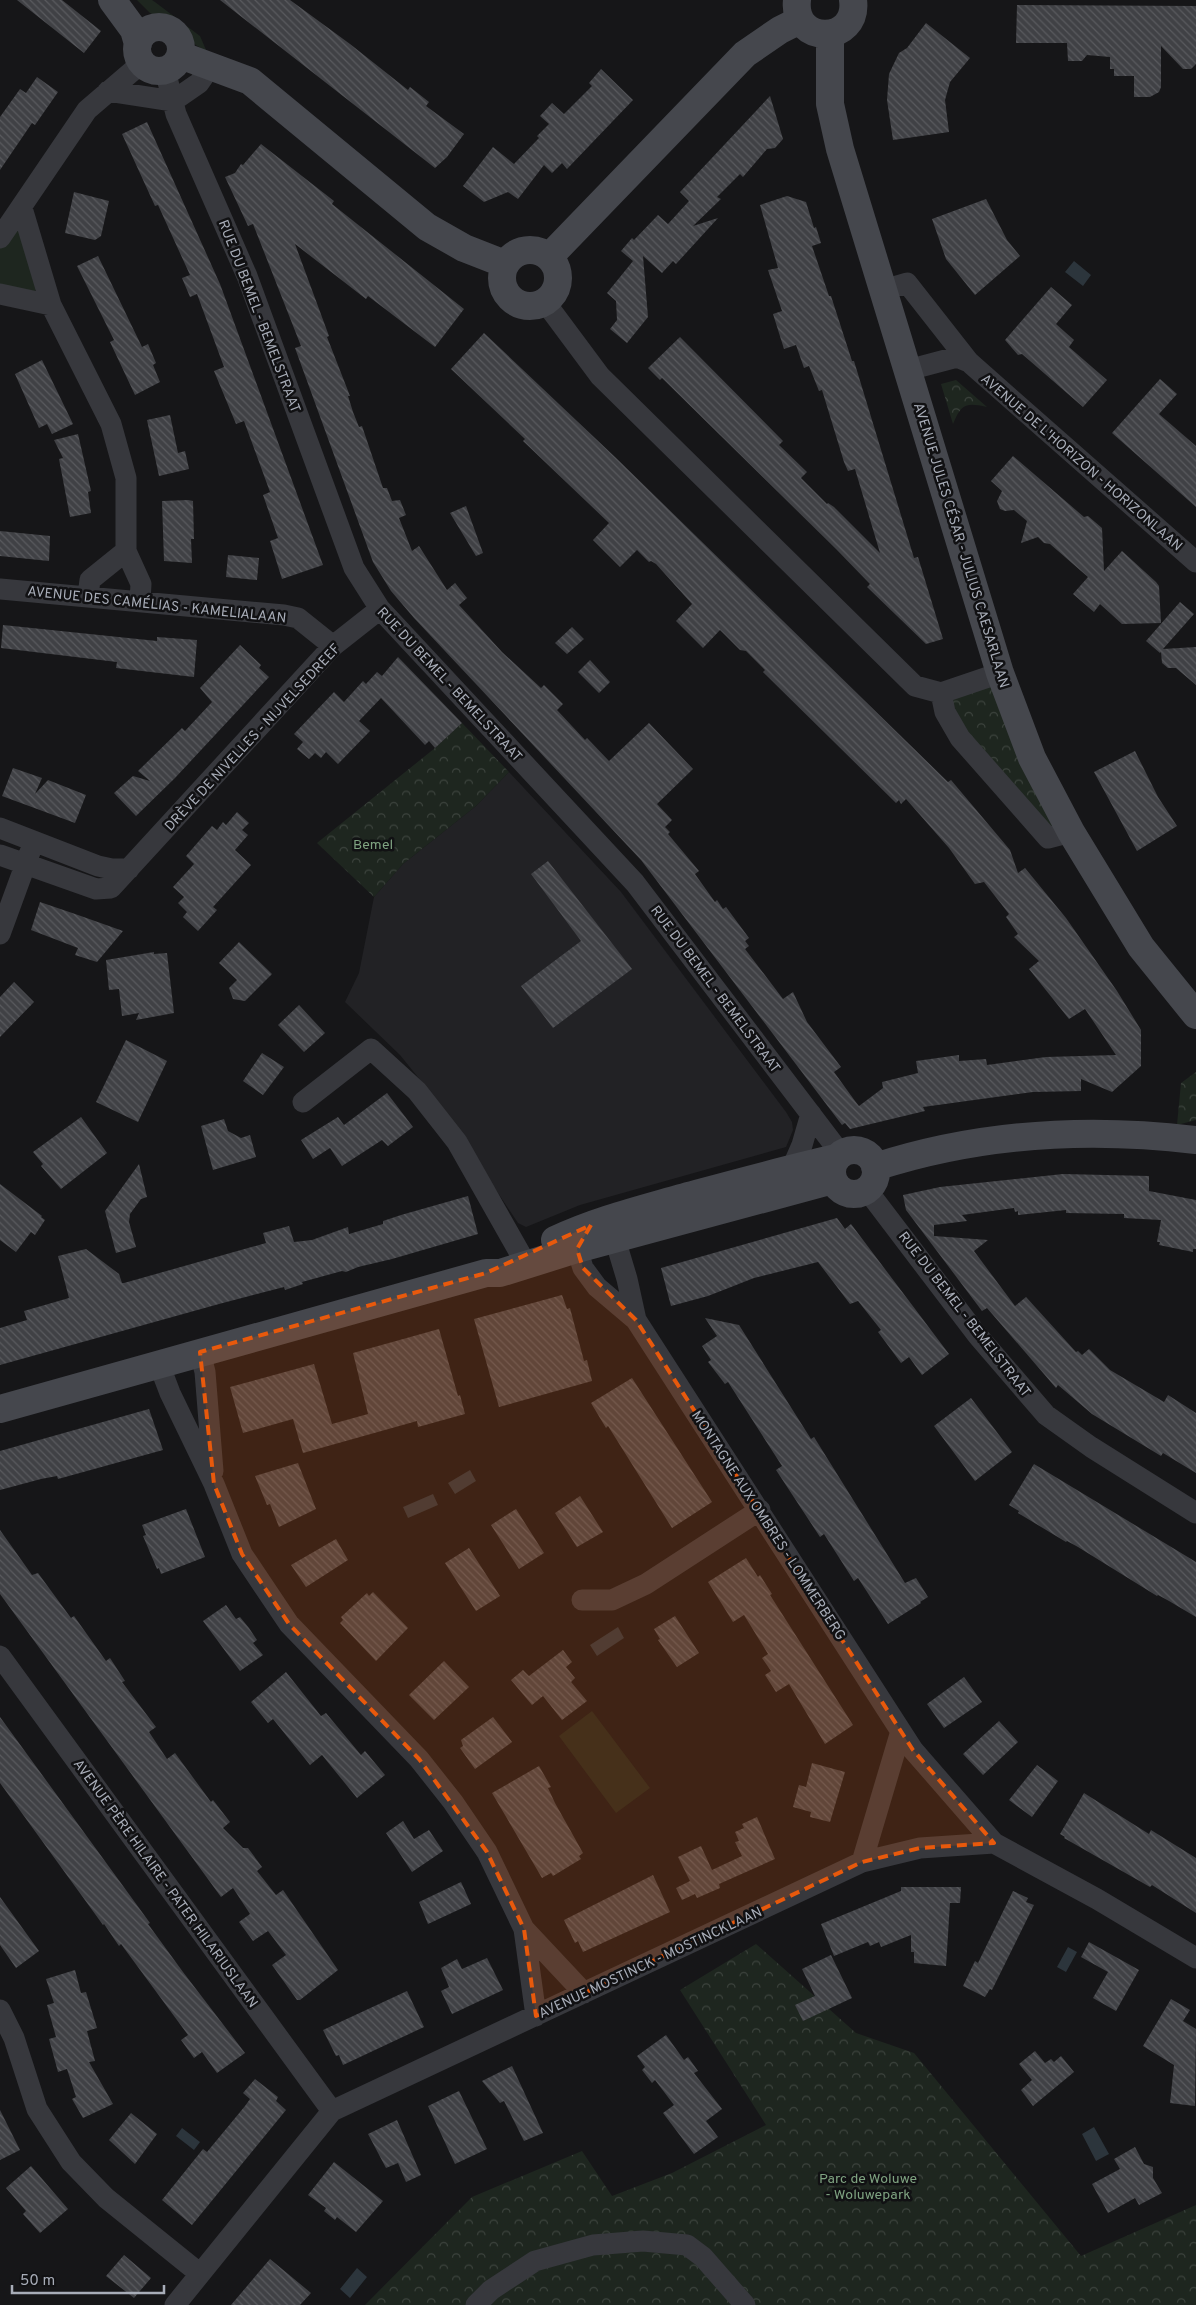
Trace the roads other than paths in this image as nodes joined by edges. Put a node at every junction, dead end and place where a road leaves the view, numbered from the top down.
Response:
1 (112, 0) edge
2 (129, 0) edge
3 (853, 0) edge
4 (798, 10) edge
5 (830, 34) junction
6 (157, 52) junction
7 (210, 67) junction
8 (108, 91) junction
9 (173, 101) junction
10 (22, 208) junction
11 (0, 238) edge
12 (549, 257) junction
13 (505, 264) junction
14 (883, 290) junction
15 (0, 294) edge
16 (545, 302) junction
17 (51, 305) junction
18 (969, 362) junction
19 (908, 370) junction
20 (126, 551) junction
21 (1196, 562) edge
22 (0, 588) edge
23 (88, 596) junction
24 (140, 601) junction
25 (380, 609) junction
26 (333, 646) junction
27 (1000, 673) junction
28 (941, 693) junction
29 (0, 828) edge
30 (1072, 832) junction
31 (34, 840) junction
32 (0, 855) edge
33 (25, 864) junction
34 (129, 869) junction
35 (0, 934) edge
36 (1196, 1015) edge
37 (303, 1102) dead end
38 (811, 1114) junction
39 (1196, 1140) edge
40 (837, 1164) junction
41 (792, 1168) junction
42 (871, 1179) junction
43 (591, 1225) junction
44 (615, 1239) junction
45 (577, 1249) junction
46 (522, 1255) junction
47 (486, 1273) junction
48 (636, 1320) junction
49 (200, 1352) junction
50 (159, 1364) junction
51 (0, 1409) edge
52 (214, 1484) junction
53 (760, 1510) junction
54 (1196, 1513) edge
55 (582, 1600) dead end
56 (0, 1656) edge
57 (901, 1731) junction
58 (994, 1843) junction
59 (862, 1862) junction
60 (524, 1929) junction
61 (1196, 1958) edge
62 (584, 1993) junction
63 (0, 2010) edge
64 (536, 2016) junction
65 (332, 2111) junction
66 (199, 2274) junction
67 (174, 2305) edge
68 (476, 2305) edge
69 (745, 2305) edge

1 - 6 street
2 - 6 street
3 - 5 street
4 - 5 street
4 - 12 street
5 - 14 street, AVENUE JULES CÉSAR - JULIUS CAESARLAAN
6 - 7 street
6 - 8 street
6 - 9 street, RUE DU BEMEL - BEMELSTRAAT
7 - 9 street
7 - 13 street
8 - 9 street
8 - 10 street
9 - 25 street, RUE DU BEMEL - BEMELSTRAAT
10 - 11 street
10 - 17 street
12 - 13 street
12 - 16 street
13 - 16 street
14 - 18 street, AVENUE DE L'HORIZON - HORIZONLAAN
14 - 19 street, AVENUE JULES CÉSAR - JULIUS CAESARLAAN
15 - 17 street
16 - 28 street
17 - 20 street
18 - 19 street, AVENUE DE L'HORIZON - HORIZONLAAN
18 - 21 street, AVENUE DE L'HORIZON - HORIZONLAAN
19 - 27 street, AVENUE JULES CÉSAR - JULIUS CAESARLAAN
20 - 23 street
20 - 24 street
22 - 23 street, AVENUE DES CAMÉLIAS - KAMELIALAAN
23 - 24 street, AVENUE DES CAMÉLIAS - KAMELIALAAN
24 - 26 street, AVENUE DES CAMÉLIAS - KAMELIALAAN
25 - 26 street, DRÈVE DE NIVELLES - NIJVELSEDREEF
25 - 38 street, RUE DU BEMEL - BEMELSTRAAT
26 - 34 street, DRÈVE DE NIVELLES - NIJVELSEDREEF
27 - 28 street
27 - 30 street, AVENUE JULES CÉSAR - JULIUS CAESARLAAN
28 - 30 street
29 - 31 street
30 - 36 street, AVENUE JULES CÉSAR - JULIUS CAESARLAAN
31 - 33 street
31 - 34 street
32 - 33 street, DRÈVE DE NIVELLES - NIJVELSEDREEF
33 - 34 street, DRÈVE DE NIVELLES - NIJVELSEDREEF
33 - 35 street
37 - 46 street
38 - 40 street, RUE DU BEMEL - BEMELSTRAAT
38 - 41 street
39 - 42 street
40 - 41 street
40 - 42 street
40 - 42 street
40 - 44 street
41 - 43 street
42 - 54 street, RUE DU BEMEL - BEMELSTRAAT
43 - 44 street
43 - 45 street
43 - 46 street
44 - 45 street
44 - 48 street, MONTAGNE AUX OMBRES - LOMMERBERG
45 - 47 street
45 - 48 street, MONTAGNE AUX OMBRES - LOMMERBERG
46 - 47 street
47 - 49 street
48 - 53 street, MONTAGNE AUX OMBRES - LOMMERBERG
49 - 50 street
49 - 52 street
50 - 51 street
50 - 52 street
52 - 60 street
53 - 55 street
53 - 57 street, MONTAGNE AUX OMBRES - LOMMERBERG
56 - 65 street, AVENUE PÈRE HILAIRE - PATER HILARIUSLAAN
57 - 58 street, MONTAGNE AUX OMBRES - LOMMERBERG
57 - 59 street
58 - 59 street, AVENUE MOSTINCK - MOSTINCKLAAN
58 - 61 street
59 - 62 street, AVENUE MOSTINCK - MOSTINCKLAAN
60 - 62 street
60 - 64 street
62 - 64 street, AVENUE MOSTINCK - MOSTINCKLAAN
63 - 66 street
64 - 65 street, AVENUE MOSTINCK - MOSTINCKLAAN
65 - 66 street, AVENUE MOSTINCK - MOSTINCKLAAN
66 - 67 street, AVENUE MOSTINCK - MOSTINCKLAAN
68 - 69 street

